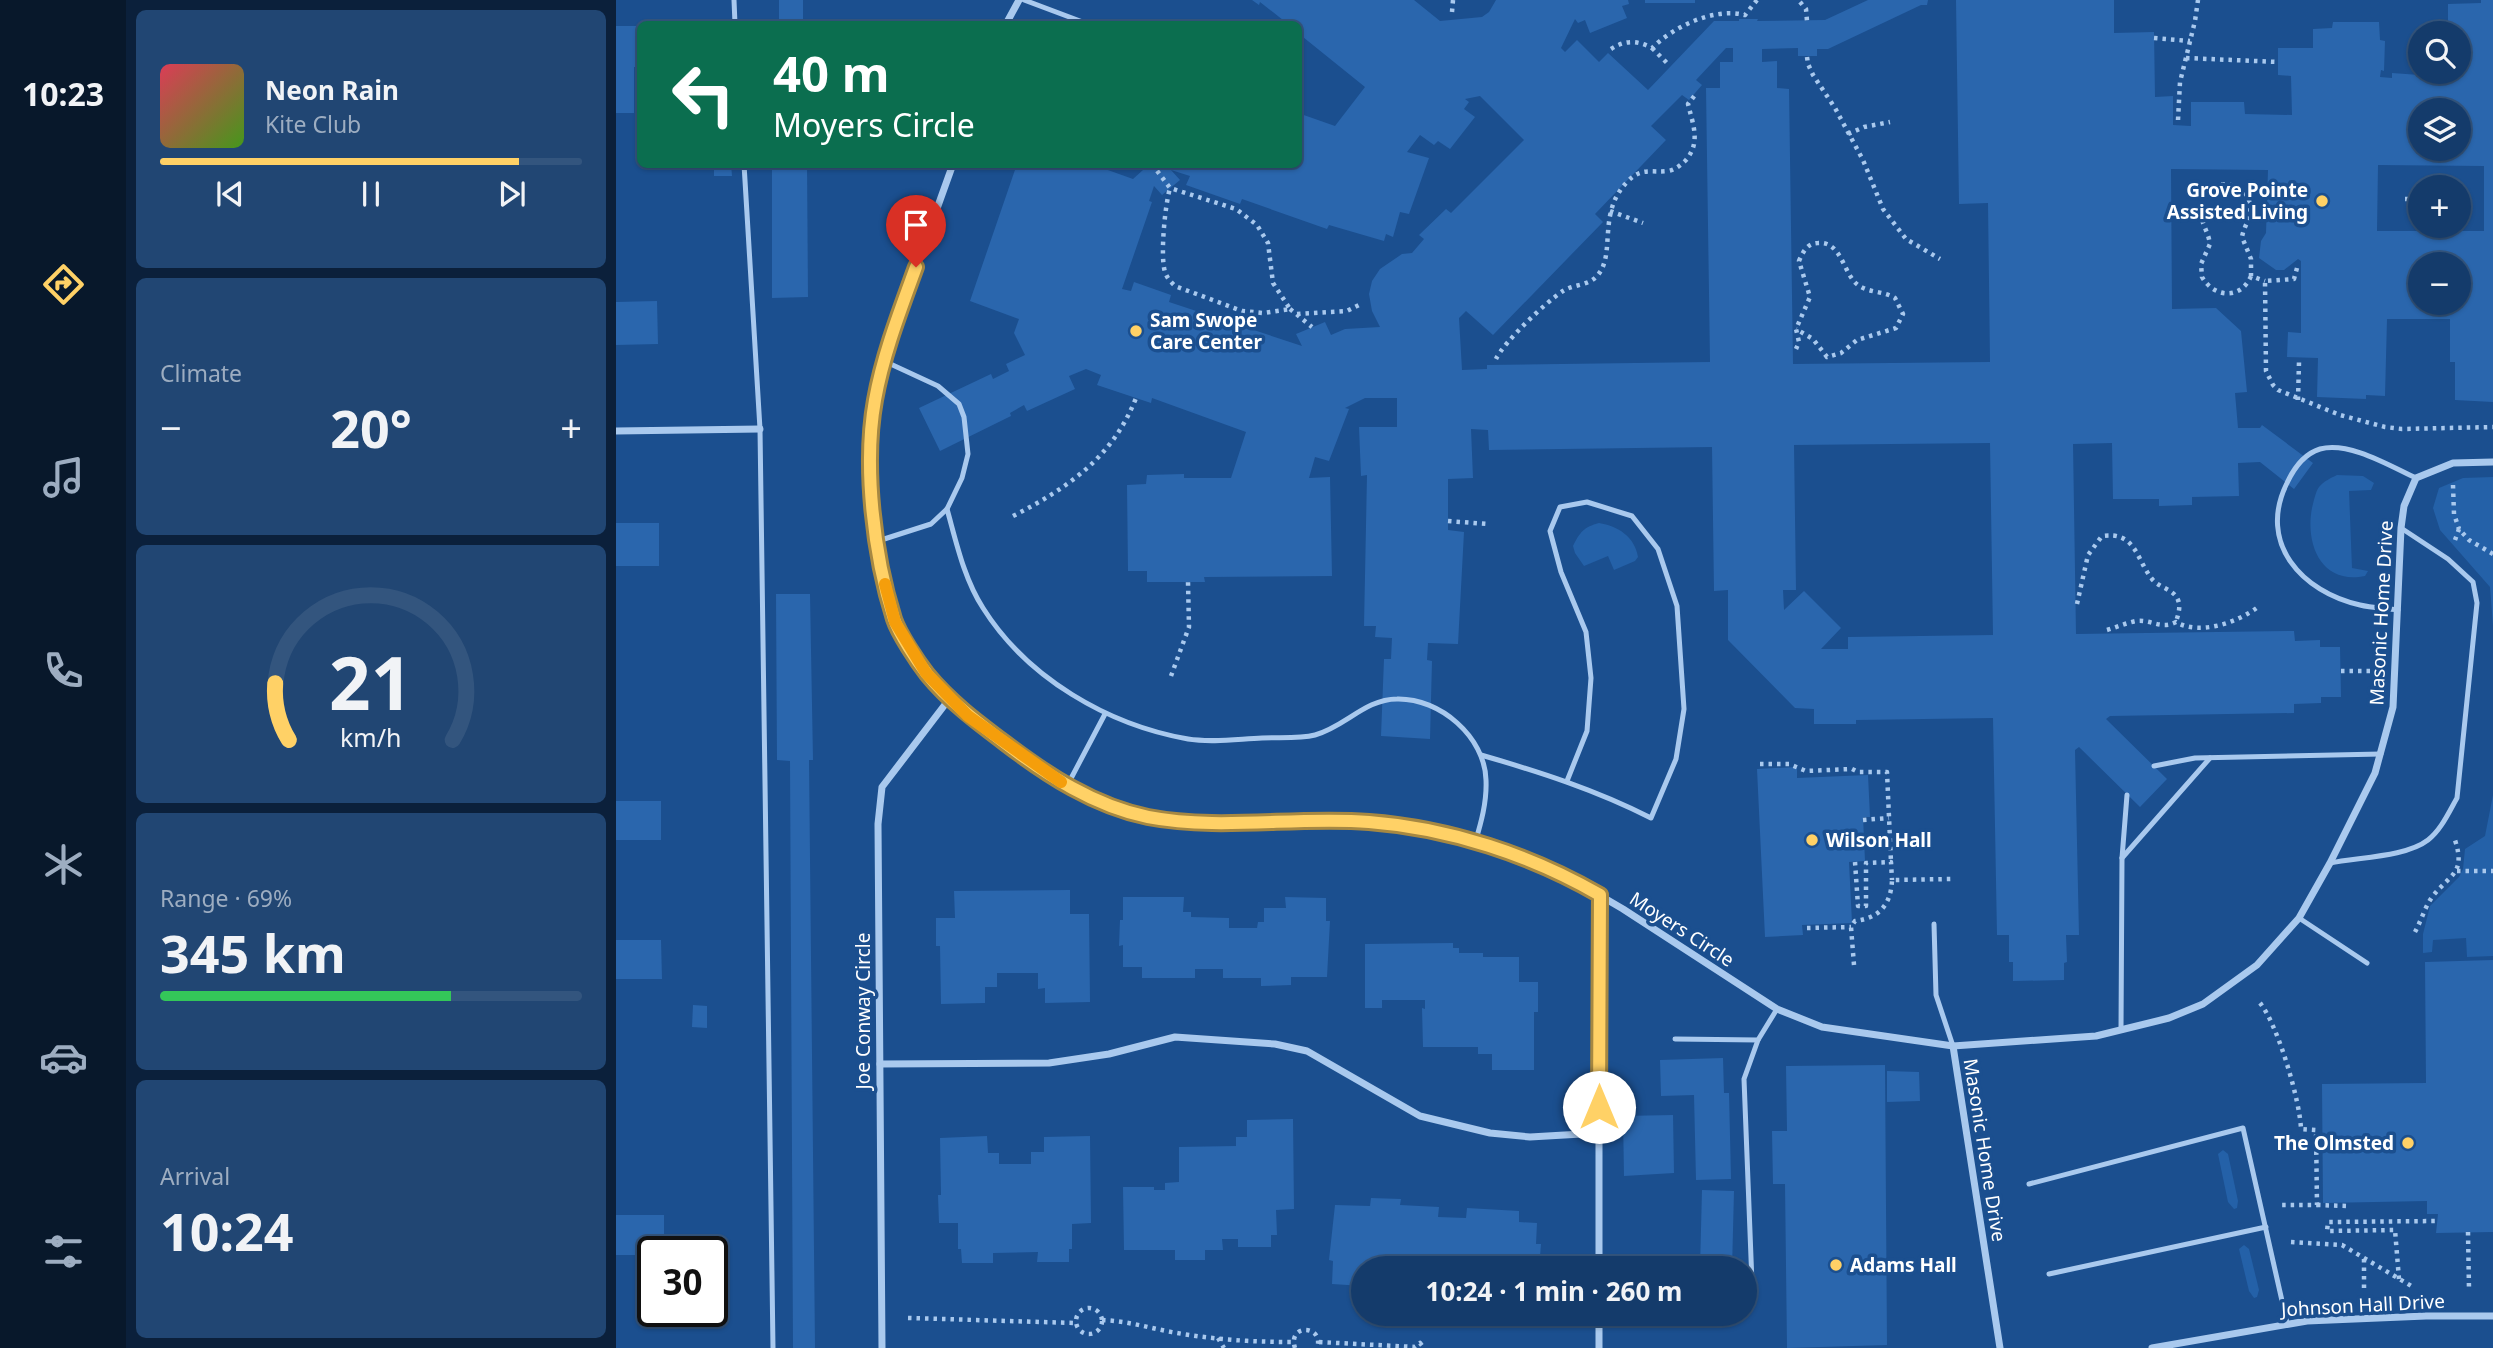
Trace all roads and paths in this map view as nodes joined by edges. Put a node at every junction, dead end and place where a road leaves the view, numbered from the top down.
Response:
1 (734, 0) edge
2 (1021, 0) edge
3 (1453, 0) edge
4 (1757, 0) edge
5 (2198, 0) edge
6 (1799, 1) edge
7 (1452, 12) dead end
8 (736, 21) edge
9 (1008, 21) edge
10 (1080, 21) edge
11 (1807, 21) dead end
12 (2154, 38) dead end
13 (2190, 41) junction
14 (1651, 48) junction
15 (1611, 50) dead end
16 (1807, 57) dead end
17 (2186, 58) junction
18 (2278, 62) dead end
19 (1670, 66) dead end
20 (1695, 94) dead end
21 (2178, 120) dead end
22 (1890, 122) dead end
23 (1848, 134) junction
24 (744, 168) edge
25 (952, 168) edge
26 (1155, 168) edge
27 (1170, 188) junction
28 (2405, 199) dead end
29 (2408, 199) edge
30 (1610, 211) junction
31 (1643, 223) dead end
32 (1940, 259) dead end
33 (2297, 268) dead end
34 (2251, 276) junction
35 (2265, 281) junction
36 (1363, 303) dead end
37 (1290, 309) junction
38 (1297, 314) junction
39 (1312, 327) dead end
40 (1796, 329) junction
41 (1796, 348) dead end
42 (1496, 359) dead end
43 (884, 360) junction
44 (2299, 362) dead end
45 (1136, 398) dead end
46 (2298, 400) junction
47 (2493, 427) edge
48 (2451, 428) junction
49 (760, 429) junction
50 (616, 431) edge
51 (2452, 438) dead end
52 (2493, 462) edge
53 (2416, 478) junction
54 (2453, 480) dead end
55 (947, 509) junction
56 (1013, 516) dead end
57 (1448, 521) dead end
58 (1488, 524) dead end
59 (2401, 528) junction
60 (2459, 529) junction
61 (878, 541) junction
62 (2454, 542) dead end
63 (2493, 554) edge
64 (1188, 582) dead end
65 (2077, 604) dead end
66 (2258, 607) dead end
67 (2398, 610) junction
68 (2176, 622) junction
69 (2107, 629) dead end
70 (2341, 671) dead end
71 (2378, 671) dead end
72 (1171, 676) dead end
73 (950, 698) junction
74 (1105, 713) junction
75 (2381, 754) junction
76 (1481, 755) junction
77 (2210, 758) junction
78 (1760, 764) dead end
79 (2154, 766) dead end
80 (1567, 781) junction
81 (1067, 786) junction
82 (2127, 795) dead end
83 (1889, 818) junction
84 (1863, 820) dead end
85 (2451, 833) dead end
86 (1475, 843) junction
87 (2122, 858) junction
88 (1855, 862) dead end
89 (1891, 862) junction
90 (2330, 863) junction
91 (2493, 870) edge
92 (2457, 871) junction
93 (1952, 879) dead end
94 (1892, 880) junction
95 (1600, 895) junction
96 (2299, 918) junction
97 (1934, 924) dead end
98 (1851, 927) junction
99 (1807, 928) dead end
100 (2415, 932) dead end
101 (2367, 963) dead end
102 (1854, 965) dead end
103 (2260, 1003) dead end
104 (1777, 1009) junction
105 (2121, 1030) junction
106 (1675, 1039) dead end
107 (1758, 1040) junction
108 (1953, 1046) junction
109 (880, 1064) junction
110 (1599, 1133) junction
111 (2029, 1184) dead end
112 (2278, 1205) dead end
113 (2318, 1205) junction
114 (2347, 1206) dead end
115 (2437, 1221) dead end
116 (2266, 1227) junction
117 (2468, 1233) dead end
118 (2286, 1241) dead end
119 (1599, 1256) edge
120 (1751, 1256) edge
121 (2364, 1259) junction
122 (2049, 1273) dead end
123 (2399, 1279) junction
124 (2413, 1287) dead end
125 (2469, 1289) dead end
126 (2364, 1290) dead end
127 (2493, 1316) edge
128 (908, 1318) dead end
129 (1102, 1320) junction
130 (1076, 1323) junction
131 (2287, 1323) junction
132 (1599, 1326) edge
133 (1218, 1338) junction
134 (1293, 1342) junction
135 (1318, 1345) edge
136 (773, 1348) edge
137 (882, 1348) edge
138 (1224, 1348) edge
139 (1295, 1348) edge
140 (1414, 1348) edge
141 (1424, 1348) edge
142 (1599, 1348) edge
143 (2000, 1348) edge
144 (2152, 1348) edge

1 - 8 lane
2 - 9 street
2 - 10 lane
3 - 7 path
4 - 14 path
5 - 13 path
6 - 11 path
12 - 13 path
13 - 17 path
14 - 15 path
14 - 19 path
16 - 23 path
17 - 18 path
17 - 21 path
20 - 30 path
22 - 23 path
23 - 32 path
24 - 49 lane
25 - 43 street, Moyers Circle
26 - 27 path
27 - 37 path
27 - 37 path
28 - 29 path
30 - 31 path
30 - 42 path
33 - 35 path
34 - 34 path
34 - 35 path
35 - 46 path
36 - 38 path
37 - 38 path
38 - 39 path
40 - 40 path
40 - 41 path
43 - 55 lane
43 - 61 street, Moyers Circle
44 - 46 path
45 - 56 path
46 - 48 path
47 - 48 path
48 - 51 path
49 - 50 street
49 - 136 lane
52 - 53 street
53 - 59 street, Masonic Home Drive
53 - 67 lane
54 - 60 path
55 - 61 lane
55 - 74 lane
57 - 58 path
59 - 67 street, Masonic Home Drive
59 - 90 lane
60 - 62 path
60 - 63 path
61 - 73 street, Moyers Circle
64 - 72 path
65 - 68 path
66 - 68 path
67 - 75 street, Masonic Home Drive
68 - 69 path
70 - 71 path
73 - 81 street, Moyers Circle
73 - 109 street, Joe Conway Circle
74 - 76 lane
74 - 81 lane
75 - 77 lane
75 - 90 street, Masonic Home Drive
76 - 80 lane
76 - 86 lane
77 - 79 lane
77 - 87 lane
78 - 83 path
80 - 80 lane
81 - 86 street, Moyers Circle
82 - 87 lane
83 - 84 path
83 - 89 path
85 - 92 path
86 - 95 street, Moyers Circle
87 - 105 lane
88 - 89 path
89 - 94 path
90 - 96 street, Masonic Home Drive
91 - 92 path
92 - 100 path
93 - 94 path
94 - 98 path
95 - 104 street, Moyers Circle
95 - 110 street
96 - 101 lane
96 - 105 street, Masonic Home Drive
97 - 108 lane
98 - 99 path
98 - 102 path
103 - 113 path
104 - 107 lane
104 - 108 street, Moyers Circle
105 - 108 street, Masonic Home Drive
106 - 107 lane
107 - 120 lane
108 - 143 street, Masonic Home Drive
109 - 110 street
109 - 137 street, Joe Conway Circle
110 - 119 street
111 - 116 lane
112 - 113 path
113 - 114 path
115 - 123 path
116 - 122 lane
116 - 131 lane
117 - 125 path
118 - 121 path
121 - 123 path
121 - 126 path
123 - 124 path
127 - 131 street, Johnson Hall Drive
128 - 130 path
129 - 130 path
129 - 130 path
129 - 133 path
131 - 144 street, Johnson Hall Drive
132 - 142 street
133 - 134 path
133 - 138 path
134 - 135 path
134 - 139 path
135 - 140 path
140 - 141 path

